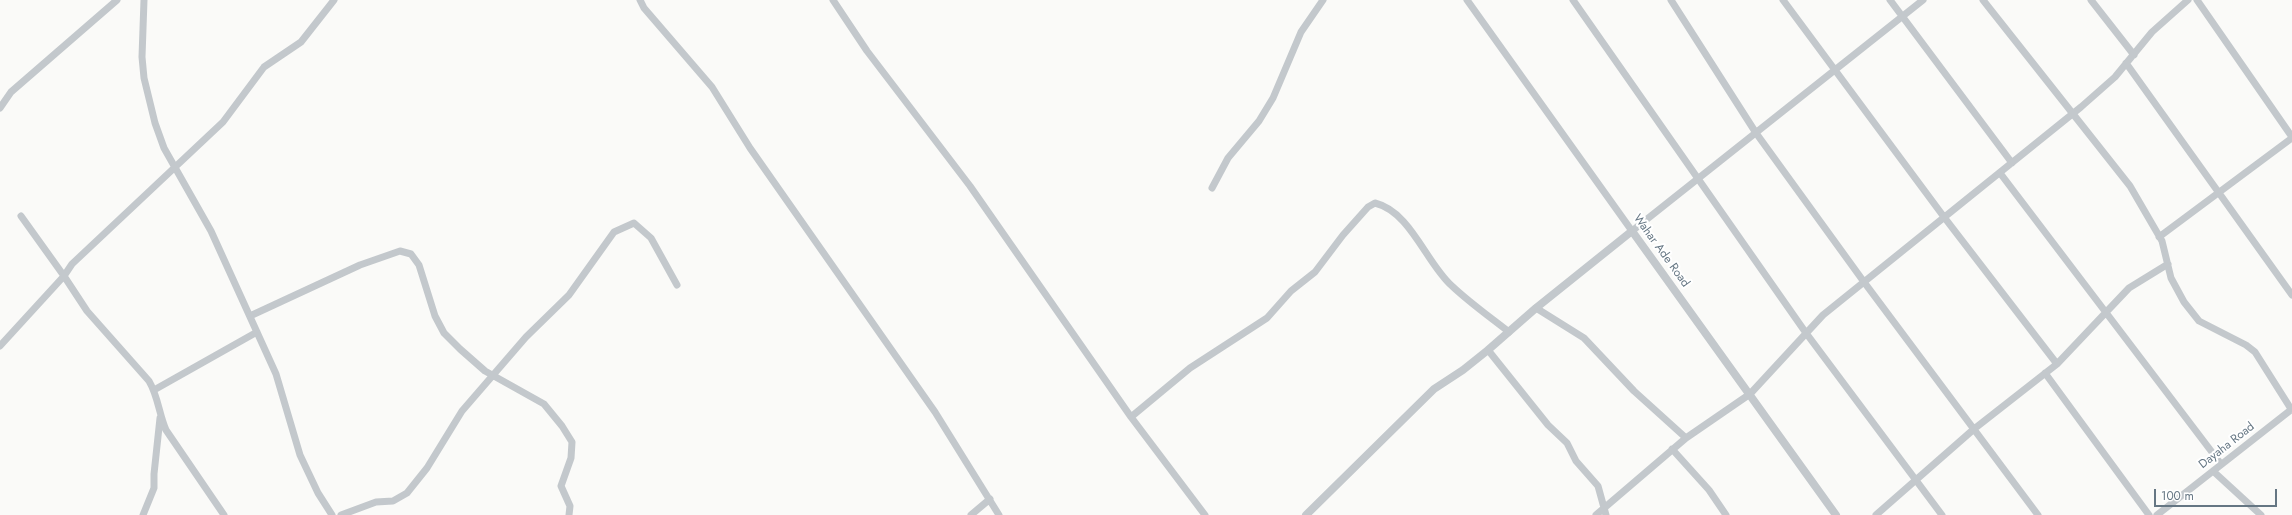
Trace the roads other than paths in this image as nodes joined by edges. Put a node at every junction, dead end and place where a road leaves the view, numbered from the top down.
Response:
1 (117, 0) edge
2 (144, 0) edge
3 (334, 0) edge
4 (640, 0) edge
5 (833, 0) edge
6 (1323, 0) edge
7 (1467, 0) edge
8 (1573, 0) edge
9 (1670, 0) edge
10 (1784, 0) edge
11 (1890, 0) edge
12 (1923, 0) edge
13 (1983, 0) edge
14 (2091, 0) edge
15 (2188, 0) edge
16 (2197, 0) edge
17 (1902, 17) junction
18 (2134, 55) junction
19 (2126, 63) junction
20 (1835, 70) junction
21 (0, 108) edge
22 (2074, 113) junction
23 (1756, 133) junction
24 (2292, 137) edge
25 (2012, 163) junction
26 (175, 167) junction
27 (2000, 172) junction
28 (1698, 178) junction
29 (1212, 188) dead end
30 (2219, 193) junction
31 (21, 216) dead end
32 (1944, 217) junction
33 (1632, 231) junction
34 (2160, 237) junction
35 (2168, 264) junction
36 (64, 276) junction
37 (1864, 282) junction
38 (677, 285) dead end
39 (2292, 295) edge
40 (1536, 308) junction
41 (2106, 312) junction
42 (250, 316) junction
43 (257, 332) junction
44 (1509, 332) junction
45 (1806, 333) junction
46 (0, 346) edge
47 (1488, 350) junction
48 (2057, 364) junction
49 (2045, 373) junction
50 (493, 375) junction
51 (154, 390) junction
52 (1750, 394) junction
53 (2291, 412) edge
54 (1131, 417) junction
55 (160, 418) junction
56 (1974, 430) junction
57 (1686, 438) junction
58 (1672, 449) junction
59 (2221, 464) junction
60 (2213, 471) junction
61 (1917, 480) junction
62 (990, 499) junction
63 (1604, 512) edge
64 (144, 515) edge
65 (224, 515) edge
66 (332, 515) edge
67 (341, 515) edge
68 (569, 515) edge
69 (971, 515) edge
70 (1000, 515) edge
71 (1204, 515) edge
72 (1306, 515) edge
73 (1596, 515) edge
74 (1726, 515) edge
75 (1836, 515) edge
76 (1876, 515) edge
77 (1942, 515) edge
78 (2038, 515) edge
79 (2149, 515) edge
80 (2157, 515) edge
81 (2261, 515) edge

1 - 21 street
2 - 26 street
3 - 26 street
4 - 62 street
5 - 54 street
6 - 29 street
7 - 33 street, Wahar Ade Road
8 - 28 street
9 - 23 street
10 - 20 street
11 - 17 street
12 - 17 street
13 - 22 street
14 - 18 street
15 - 18 street
16 - 24 street
17 - 20 street
17 - 25 street
18 - 19 street
19 - 22 street
19 - 30 street
20 - 23 street
20 - 32 street
22 - 25 street
22 - 34 street
23 - 28 street
23 - 37 street
24 - 30 street
25 - 27 street
26 - 36 street
26 - 42 street
27 - 32 street
27 - 41 street
28 - 33 street
28 - 45 street
30 - 34 street
30 - 39 street
31 - 36 street
32 - 37 street
32 - 48 street
33 - 40 street
33 - 52 street, Wahar Ade Road
34 - 35 street
35 - 41 street
35 - 53 street
36 - 46 street
36 - 51 street
37 - 45 street
37 - 56 street
38 - 50 street
40 - 44 street
40 - 57 street
41 - 48 street
41 - 59 street
42 - 43 street
42 - 50 street
43 - 51 street
43 - 66 street
44 - 47 street
44 - 54 street
45 - 52 street
45 - 61 street
47 - 63 street
47 - 72 street
48 - 49 street
49 - 56 street
49 - 79 street
50 - 67 street
50 - 68 street
51 - 55 street
52 - 57 street
52 - 75 street, Wahar Ade Road
53 - 59 street, Dayaha Road
54 - 71 street
55 - 64 street
55 - 65 street
56 - 61 street
56 - 78 street
57 - 58 street
58 - 63 street
58 - 74 street
59 - 60 street, Dayaha Road
60 - 80 street, Dayaha Road
60 - 81 street
61 - 76 street
61 - 77 street
62 - 69 street
62 - 70 street
63 - 73 street

